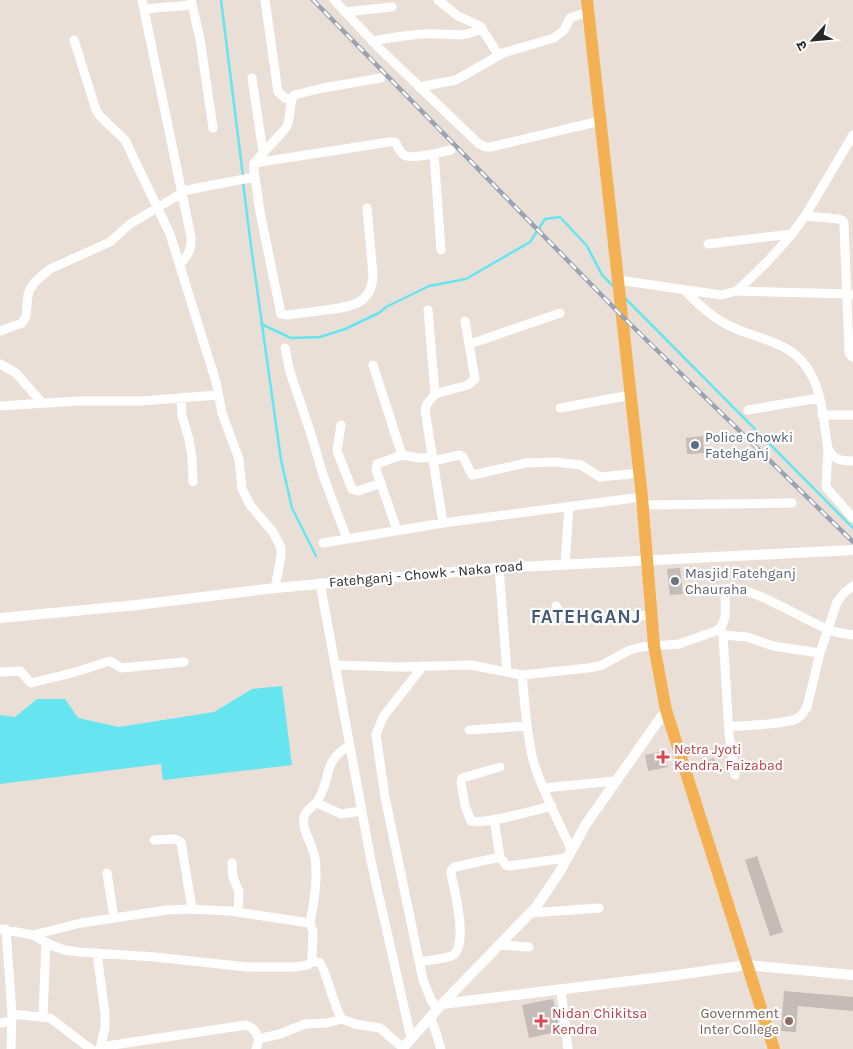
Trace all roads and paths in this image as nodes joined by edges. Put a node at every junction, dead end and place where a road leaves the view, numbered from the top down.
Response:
1 (266, 0) edge
2 (334, 0) edge
3 (438, 0) edge
4 (191, 3) edge
5 (143, 4) edge
6 (587, 6) edge
7 (392, 7) dead end
8 (345, 12) junction
9 (482, 28) junction
10 (74, 40) dead end
11 (372, 41) junction
12 (499, 56) junction
13 (252, 78) dead end
14 (381, 78) dead end
15 (419, 87) junction
16 (292, 99) junction
17 (600, 121) junction
18 (213, 128) dead end
19 (853, 135) edge
20 (451, 150) dead end
21 (263, 152) junction
22 (434, 154) junction
23 (254, 162) junction
24 (248, 178) junction
25 (182, 192) junction
26 (157, 207) junction
27 (367, 208) dead end
28 (805, 216) junction
29 (792, 234) junction
30 (708, 244) dead end
31 (441, 250) dead end
32 (180, 264) junction
33 (619, 289) junction
34 (685, 291) junction
35 (737, 291) junction
36 (850, 294) edge
37 (428, 310) dead end
38 (560, 312) dead end
39 (465, 321) dead end
40 (0, 331) edge
41 (470, 344) junction
42 (285, 348) dead end
43 (853, 357) edge
44 (0, 364) edge
45 (373, 365) dead end
46 (435, 394) junction
47 (631, 395) junction
48 (218, 396) junction
49 (181, 398) junction
50 (819, 398) junction
51 (42, 403) junction
52 (0, 406) edge
53 (560, 408) dead end
54 (748, 410) dead end
55 (822, 415) junction
56 (853, 415) edge
57 (340, 425) dead end
58 (828, 449) junction
59 (402, 455) junction
60 (433, 459) junction
61 (853, 461) edge
62 (640, 473) junction
63 (193, 482) dead end
64 (381, 483) junction
65 (642, 501) junction
66 (792, 503) dead end
67 (853, 503) edge
68 (840, 504) junction
69 (569, 507) junction
70 (853, 518) edge
71 (443, 523) junction
72 (397, 530) junction
73 (347, 539) junction
74 (323, 543) dead end
75 (853, 550) edge
76 (646, 560) junction
77 (565, 564) junction
78 (499, 568) junction
79 (320, 583) junction
80 (853, 586) edge
81 (275, 588) junction
82 (556, 606) dead end
83 (651, 616) junction
84 (0, 618) edge
85 (828, 630) junction
86 (722, 631) junction
87 (853, 635) edge
88 (654, 646) junction
89 (820, 653) junction
90 (184, 662) dead end
91 (336, 665) junction
92 (423, 666) junction
93 (0, 672) edge
94 (507, 672) junction
95 (522, 675) junction
96 (666, 710) junction
97 (527, 726) junction
98 (729, 727) junction
99 (469, 730) dead end
100 (350, 745) junction
101 (500, 767) dead end
102 (735, 775) dead end
103 (615, 781) junction
104 (544, 788) junction
105 (317, 803) junction
106 (552, 806) junction
107 (362, 810) junction
108 (494, 819) junction
109 (154, 840) dead end
110 (569, 854) junction
111 (500, 857) junction
112 (232, 863) dead end
113 (107, 873) dead end
114 (599, 908) dead end
115 (192, 909) junction
116 (238, 912) junction
117 (530, 913) junction
118 (114, 918) junction
119 (310, 923) junction
120 (3, 929) edge
121 (33, 934) junction
122 (46, 942) junction
123 (501, 945) junction
124 (529, 947) dead end
125 (97, 953) junction
126 (312, 961) junction
127 (420, 962) junction
128 (747, 965) junction
129 (853, 975) edge
130 (561, 990) junction
131 (436, 1010) junction
132 (43, 1016) junction
133 (12, 1018) junction
134 (342, 1019) junction
135 (0, 1023) edge
136 (411, 1038) junction
137 (258, 1039) junction
138 (141, 1045) edge
139 (97, 1048) edge
140 (11, 1049) edge
141 (256, 1049) edge
142 (402, 1049) edge
143 (441, 1049) edge
144 (568, 1049) edge
145 (774, 1049) edge

1 - 16 street
2 - 8 street
3 - 9 street
4 - 5 street
4 - 18 street
5 - 25 street
6 - 12 street
6 - 17 main road
7 - 8 street
8 - 11 street
9 - 11 street
9 - 12 street
10 - 26 street
11 - 15 street
12 - 15 street
13 - 21 street
14 - 16 street
15 - 17 street
16 - 21 street
17 - 33 main road
19 - 28 street
20 - 22 street
21 - 23 street
22 - 23 street
22 - 31 street
23 - 24 street
24 - 25 street
24 - 27 street
25 - 26 street
25 - 32 street
26 - 32 street
26 - 40 street
28 - 29 street
28 - 36 street
29 - 30 street
29 - 35 street
32 - 48 street
33 - 34 street
33 - 47 main road
34 - 35 street
34 - 50 street
35 - 36 street
36 - 43 street
37 - 46 street
38 - 41 street
39 - 41 street
41 - 46 street
42 - 73 street
44 - 51 street
45 - 59 street
46 - 60 street
47 - 53 street
47 - 62 main road
48 - 49 street
48 - 81 street
49 - 51 street
49 - 63 street
50 - 54 street
50 - 55 street
51 - 52 street
55 - 56 street
55 - 58 street
57 - 64 street
58 - 61 street
58 - 68 street
59 - 60 street
59 - 64 street
60 - 62 street
60 - 71 street
62 - 65 main road
64 - 72 street
65 - 66 street
65 - 69 street
65 - 76 main road
67 - 68 street
68 - 70 street
69 - 71 street
69 - 77 street
71 - 72 street
72 - 73 street
73 - 74 street
75 - 76 street, Fatehganj - Chowk - Naka road
76 - 77 street, Fatehganj - Chowk - Naka road
76 - 83 main road
77 - 78 street, Fatehganj - Chowk - Naka road
78 - 79 street, Fatehganj - Chowk - Naka road
78 - 94 street
79 - 81 street, Fatehganj - Chowk - Naka road
79 - 91 street
80 - 85 street
81 - 84 street, Fatehganj - Chowk - Naka road
82 - 83 street
83 - 88 main road
85 - 86 street
85 - 87 street
85 - 89 street
86 - 88 street
86 - 89 street
86 - 98 street
88 - 95 street
88 - 96 main road
89 - 98 street
90 - 93 street
91 - 92 street
91 - 100 street
92 - 94 street
92 - 127 street
94 - 95 street
95 - 97 street
96 - 103 street
96 - 128 main road
97 - 99 street
97 - 104 street
98 - 102 street
100 - 105 street
100 - 107 street
101 - 108 street
103 - 104 street
103 - 110 street
104 - 106 street
105 - 107 street
105 - 119 street
106 - 108 street
106 - 110 street
107 - 136 street
108 - 111 street
109 - 115 street
110 - 111 street
110 - 117 street
111 - 127 street
112 - 116 street
113 - 118 street
114 - 117 street
115 - 116 street
115 - 118 street
116 - 119 street
117 - 123 street
118 - 121 street
119 - 126 street
120 - 121 street
120 - 133 street
121 - 122 street
122 - 125 street
122 - 132 street
123 - 124 street
123 - 131 street
125 - 126 street
125 - 139 street
126 - 134 street
127 - 131 street
128 - 129 street
128 - 130 street
128 - 145 main road
130 - 131 street
130 - 144 street
131 - 136 street
131 - 143 street
132 - 133 street
132 - 139 street
133 - 135 street
133 - 140 street
134 - 137 street
134 - 142 street
136 - 142 street
137 - 138 street
137 - 141 street
138 - 139 street

